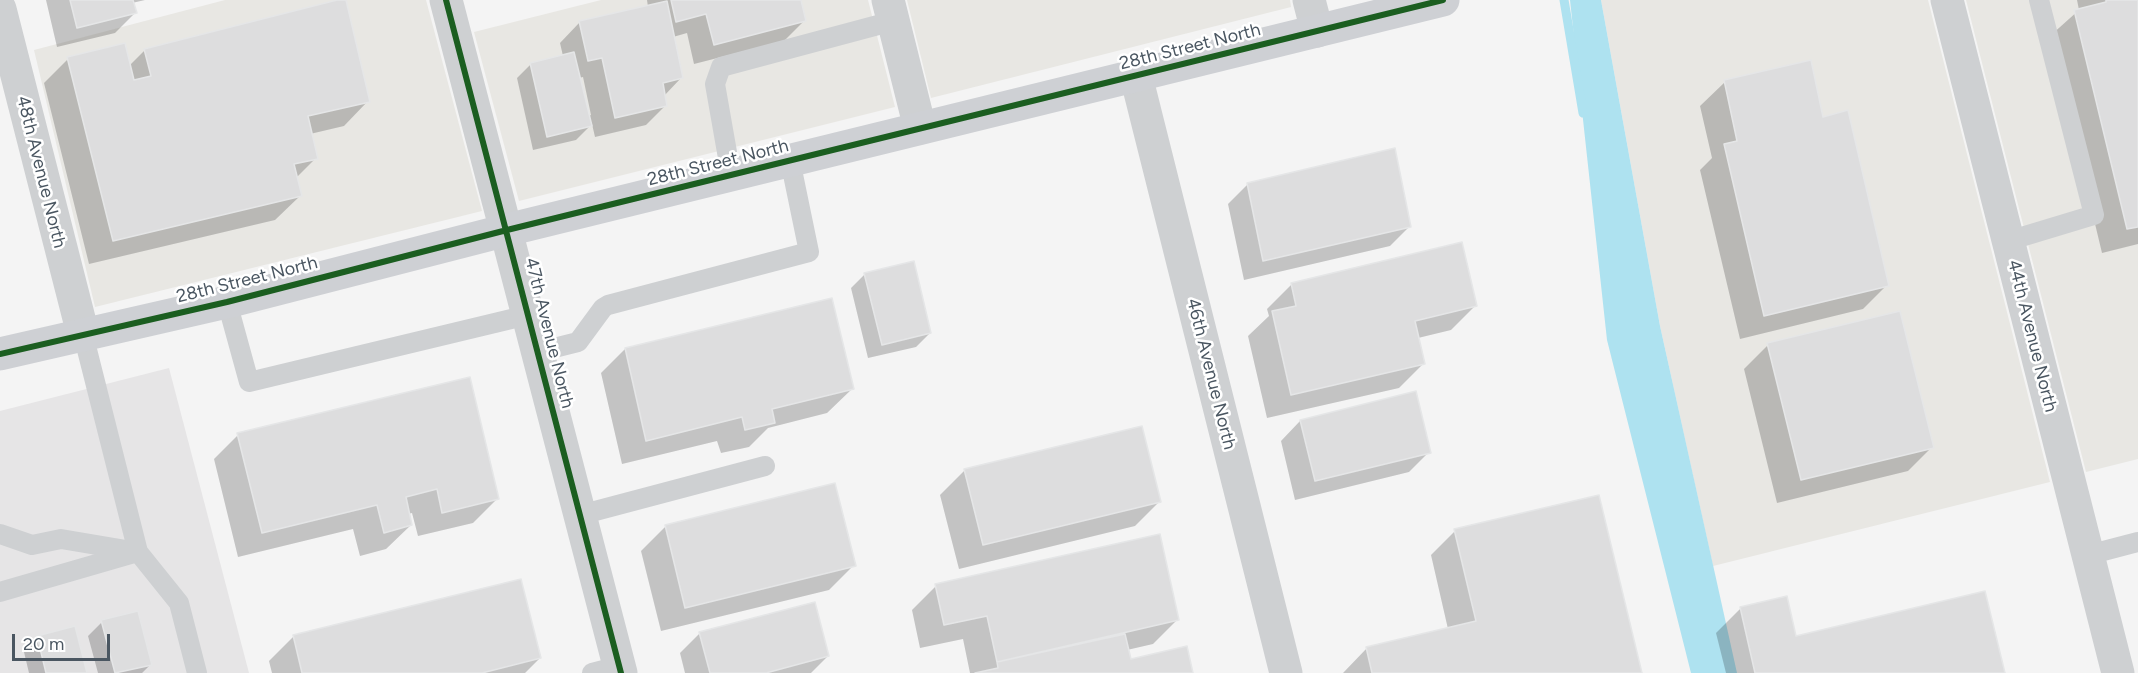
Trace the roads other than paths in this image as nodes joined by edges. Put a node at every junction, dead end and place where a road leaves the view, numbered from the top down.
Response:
1 (446, 0) edge
2 (1443, 0) edge
3 (1947, 0) edge
4 (2039, 0) edge
5 (0, 9) edge
6 (890, 11) edge
7 (1313, 15) edge
8 (1136, 76) junction
9 (920, 129) junction
10 (790, 160) junction
11 (732, 175) junction
12 (507, 230) junction
13 (2008, 241) junction
14 (227, 302) junction
15 (528, 315) junction
16 (83, 334) junction
17 (538, 352) junction
18 (0, 354) edge
19 (765, 466) dead end
20 (580, 516) junction
21 (0, 534) edge
22 (2138, 542) edge
23 (138, 552) junction
24 (2088, 555) junction
25 (0, 592) edge
26 (611, 671) edge
27 (197, 673) edge
28 (1286, 673) edge
29 (2118, 673) edge

1 - 12 street, 47th Avenue North
2 - 7 street, 28th Street North
3 - 13 street, 44th Avenue North
4 - 13 lane
5 - 16 street, 48th Avenue North
6 - 9 street
6 - 11 lane
7 - 8 street, 28th Street North
8 - 9 street, 28th Street North
8 - 28 street, 46th Avenue North
9 - 10 street, 28th Street North
10 - 11 street, 28th Street North
10 - 17 lane
11 - 12 street, 28th Street North
12 - 14 street, 28th Street North
12 - 15 street, 47th Avenue North
13 - 24 street, 44th Avenue North
14 - 15 lane
14 - 16 street, 28th Street North
15 - 17 street, 47th Avenue North
16 - 18 street, 28th Street North
16 - 23 lane
17 - 20 street, 47th Avenue North
19 - 20 lane
20 - 26 street, 47th Avenue North
21 - 23 lane
22 - 24 lane
23 - 25 lane
23 - 27 lane
24 - 29 street, 44th Avenue North

